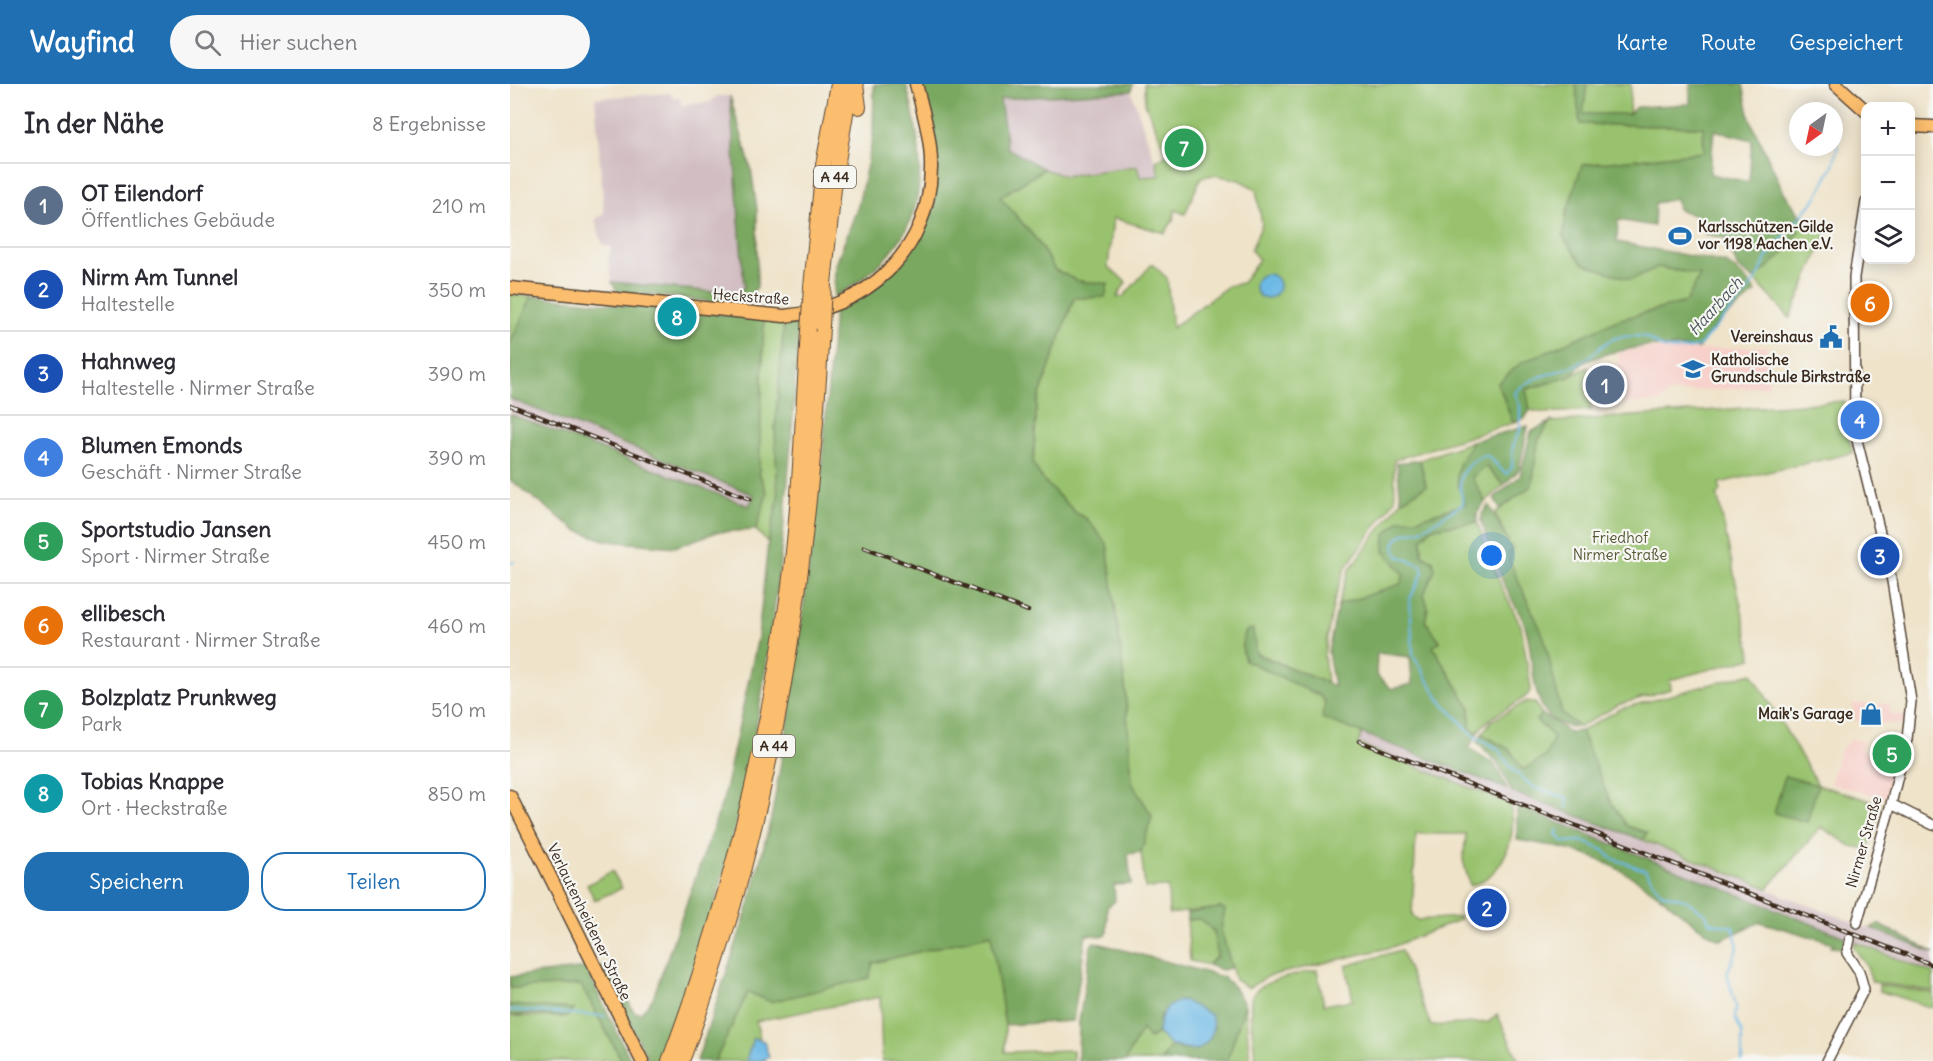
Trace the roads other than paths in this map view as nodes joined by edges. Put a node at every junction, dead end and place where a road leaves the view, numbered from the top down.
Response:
1 (838, 84) edge
2 (851, 84) edge
3 (856, 84) edge
4 (916, 84) edge
5 (1836, 84) edge
6 (1861, 106) edge
7 (860, 107) dead end
8 (1915, 126) edge
9 (1933, 127) edge
10 (1865, 210) edge
11 (840, 223) dead end
12 (820, 281) junction
13 (510, 288) edge
14 (815, 329) junction
15 (510, 796) edge
16 (1891, 804) junction
17 (1933, 825) edge
18 (1857, 922) tunnel mouth
19 (1850, 939) tunnel mouth
20 (642, 1061) edge
21 (669, 1061) edge
22 (682, 1061) edge
23 (1827, 1061) edge

1 - 12 highway, A 44
2 - 12 highway, A 44
3 - 7 highway
4 - 13 main road, Heckstraße
5 - 6 main road
8 - 9 main road
10 - 16 street, Nirmer Straße
11 - 12 highway
12 - 14 highway, A 44, bridge
14 - 21 highway, A 44
14 - 22 highway, A 44
15 - 20 main road, Verlautenheidener Straße
16 - 17 street
16 - 18 street, Nirmer Straße
19 - 23 street

